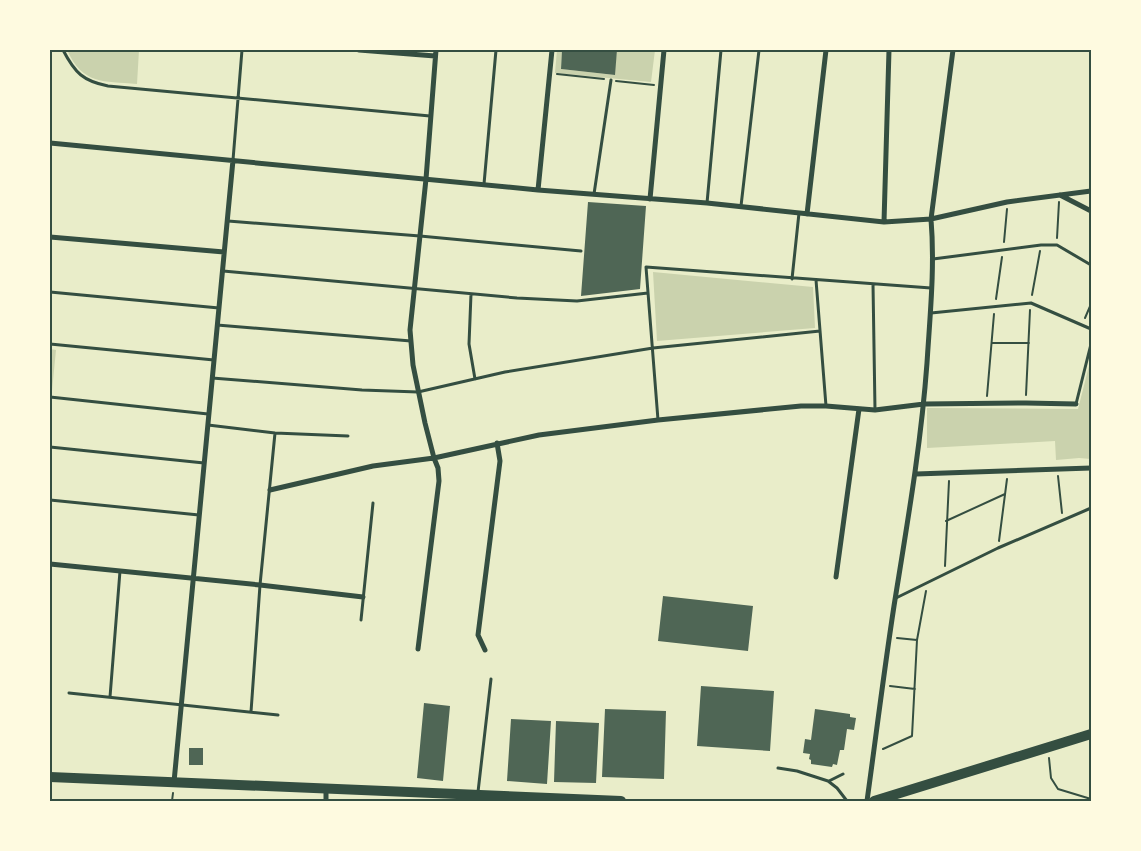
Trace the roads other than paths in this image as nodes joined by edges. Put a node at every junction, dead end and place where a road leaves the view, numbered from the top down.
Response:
1 (63, 50) edge
2 (242, 50) edge
3 (359, 50) edge
4 (496, 50) edge
5 (552, 50) edge
6 (664, 50) edge
7 (721, 50) edge
8 (760, 50) edge
9 (826, 50) edge
10 (889, 50) edge
11 (952, 50) edge
12 (435, 53) edge
13 (611, 80) dead end
14 (238, 97) junction
15 (430, 116) junction
16 (50, 143) edge
17 (233, 160) junction
18 (426, 179) junction
19 (484, 184) junction
20 (538, 190) junction
21 (1091, 191) edge
22 (594, 195) junction
23 (1060, 195) junction
24 (650, 199) junction
25 (707, 203) junction
26 (741, 207) junction
27 (1091, 211) edge
28 (799, 213) junction
29 (807, 214) junction
30 (931, 219) junction
31 (227, 221) junction
32 (884, 222) junction
33 (420, 236) junction
34 (50, 237) edge
35 (581, 251) dead end
36 (224, 252) junction
37 (932, 259) junction
38 (1091, 265) edge
39 (222, 271) junction
40 (792, 279) junction
41 (816, 280) junction
42 (873, 284) junction
43 (415, 288) junction
44 (932, 288) junction
45 (50, 292) edge
46 (648, 293) junction
47 (471, 294) junction
48 (219, 308) junction
49 (930, 313) junction
50 (217, 325) junction
51 (1091, 328) edge
52 (820, 331) junction
53 (410, 341) junction
54 (50, 344) edge
55 (1091, 344) edge
56 (653, 348) junction
57 (214, 360) junction
58 (212, 378) junction
59 (475, 379) junction
60 (418, 392) junction
61 (50, 396) edge
62 (924, 404) junction
63 (1076, 404) joint
64 (826, 406) junction
65 (859, 409) junction
66 (875, 410) junction
67 (209, 414) junction
68 (658, 420) junction
69 (208, 425) junction
70 (275, 433) junction
71 (348, 436) dead end
72 (497, 443) junction
73 (50, 447) edge
74 (434, 458) junction
75 (204, 463) junction
76 (1091, 468) edge
77 (916, 474) junction
78 (270, 490) junction
79 (50, 500) edge
80 (373, 502) dead end
81 (1091, 508) edge
82 (199, 514) junction
83 (50, 564) edge
84 (120, 570) junction
85 (836, 577) dead end
86 (193, 578) junction
87 (260, 585) junction
88 (363, 597) junction
89 (896, 598) junction
90 (361, 620) dead end
91 (418, 649) dead end
92 (485, 650) dead end
93 (491, 679) dead end
94 (69, 693) dead end
95 (110, 697) junction
96 (181, 705) junction
97 (251, 712) junction
98 (278, 715) dead end
99 (1091, 734) edge
100 (778, 768) dead end
101 (843, 774) dead end
102 (50, 777) edge
103 (828, 781) junction
104 (174, 782) junction
105 (326, 788) junction
106 (478, 795) junction
107 (326, 801) edge
108 (621, 801) edge
109 (847, 801) edge
110 (867, 801) edge
111 (874, 801) edge

1 - 14 lane
2 - 14 lane
3 - 12 street
4 - 19 lane
5 - 20 street
6 - 24 street
7 - 25 lane
8 - 26 lane
9 - 29 street
10 - 32 street
11 - 30 street
12 - 15 street
13 - 22 lane
14 - 15 lane
14 - 17 lane
15 - 18 street
16 - 17 street
17 - 18 street
17 - 31 street
18 - 19 street
18 - 33 street
19 - 20 street
20 - 22 street
21 - 23 street
22 - 24 street
23 - 27 street
23 - 30 street
24 - 25 street
25 - 26 street
26 - 28 street
28 - 29 street
28 - 40 lane
29 - 32 street
30 - 32 street
30 - 37 street
31 - 33 lane
31 - 36 street
33 - 35 lane
33 - 43 street
34 - 36 street
36 - 39 street
37 - 38 lane
37 - 44 street
39 - 43 lane
39 - 48 street
40 - 41 lane
40 - 46 lane
41 - 42 lane
41 - 52 lane
42 - 44 lane
42 - 66 lane
43 - 47 lane
43 - 53 street
44 - 49 street
45 - 48 lane
46 - 47 lane
46 - 56 lane
47 - 59 lane
48 - 50 street
49 - 51 lane
49 - 62 street
50 - 53 lane
50 - 57 street
52 - 56 lane
52 - 64 lane
53 - 60 street
54 - 57 lane
55 - 63 lane
56 - 59 lane
56 - 68 lane
57 - 58 street
58 - 60 lane
58 - 67 street
59 - 60 lane
60 - 74 street
61 - 67 lane
62 - 63 street
62 - 66 street
62 - 77 street
64 - 65 street
64 - 68 street
65 - 66 street
65 - 85 street
67 - 69 street
68 - 72 street
69 - 70 lane
69 - 75 street
70 - 71 lane
70 - 78 lane
72 - 74 street
72 - 92 street
73 - 75 lane
74 - 78 street
74 - 91 street
75 - 82 street
76 - 77 street
77 - 89 street
78 - 87 lane
79 - 82 lane
80 - 88 lane
81 - 89 lane
82 - 86 street
83 - 84 street
84 - 86 street
84 - 95 lane
86 - 87 street
86 - 96 street
87 - 88 street
87 - 97 lane
88 - 90 lane
89 - 110 street
93 - 106 lane
94 - 95 lane
95 - 96 lane
96 - 97 lane
96 - 104 street
97 - 98 lane
99 - 111 main road
100 - 103 lane
101 - 103 lane
102 - 104 main road
103 - 109 lane
104 - 105 main road
105 - 106 main road
105 - 107 street
106 - 108 main road

